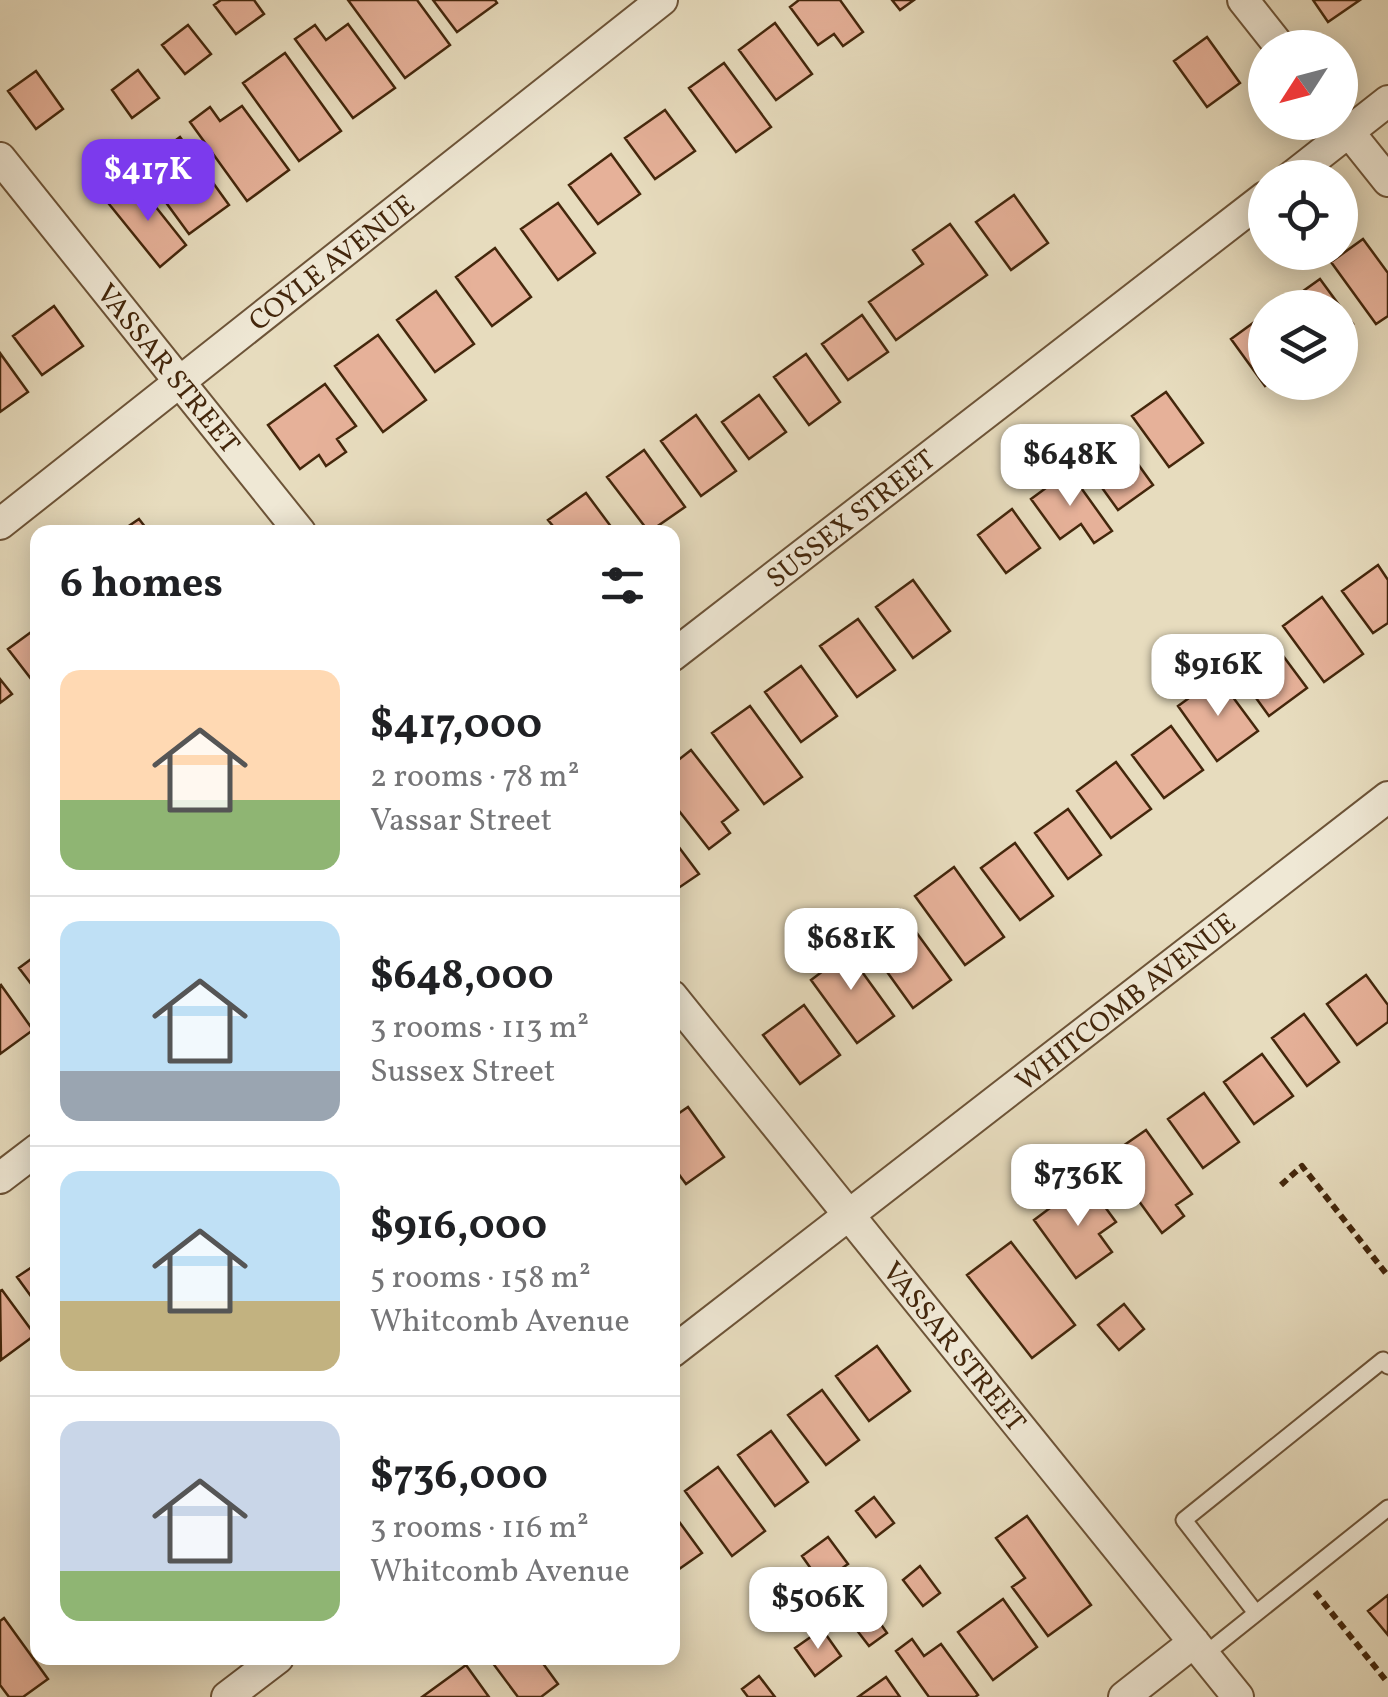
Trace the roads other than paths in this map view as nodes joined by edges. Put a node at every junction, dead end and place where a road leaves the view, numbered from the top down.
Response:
1 (662, 0) edge
2 (1243, 0) edge
3 (1267, 30) edge
4 (1388, 102) edge
5 (1358, 119) edge
6 (1330, 140) edge
7 (1354, 140) edge
8 (0, 158) edge
9 (1309, 160) edge
10 (1388, 182) edge
11 (1248, 210) edge
12 (180, 382) junction
13 (0, 524) edge
14 (294, 525) edge
15 (680, 650) edge
16 (1388, 797) edge
17 (680, 1006) edge
18 (30, 1155) edge
19 (0, 1178) edge
20 (849, 1215) junction
21 (680, 1346) edge
22 (1388, 1366) edge
23 (1388, 1508) edge
24 (1256, 1613) junction
25 (1199, 1649) junction
26 (269, 1665) edge
27 (227, 1697) edge
28 (1124, 1697) edge
29 (1238, 1697) edge

1 - 12 street, COYLE AVENUE
2 - 3 street
4 - 5 street
6 - 9 street
7 - 10 street
8 - 12 street, VASSAR STREET
11 - 15 street, SUSSEX STREET
12 - 13 street, COYLE AVENUE
12 - 14 street, VASSAR STREET
16 - 20 street, WHITCOMB AVENUE
17 - 20 street, VASSAR STREET
18 - 19 street
20 - 21 street, WHITCOMB AVENUE
20 - 25 street, VASSAR STREET
22 - 24 lane
23 - 24 lane
24 - 25 lane
25 - 28 street
25 - 29 street, VASSAR STREET
26 - 27 street

